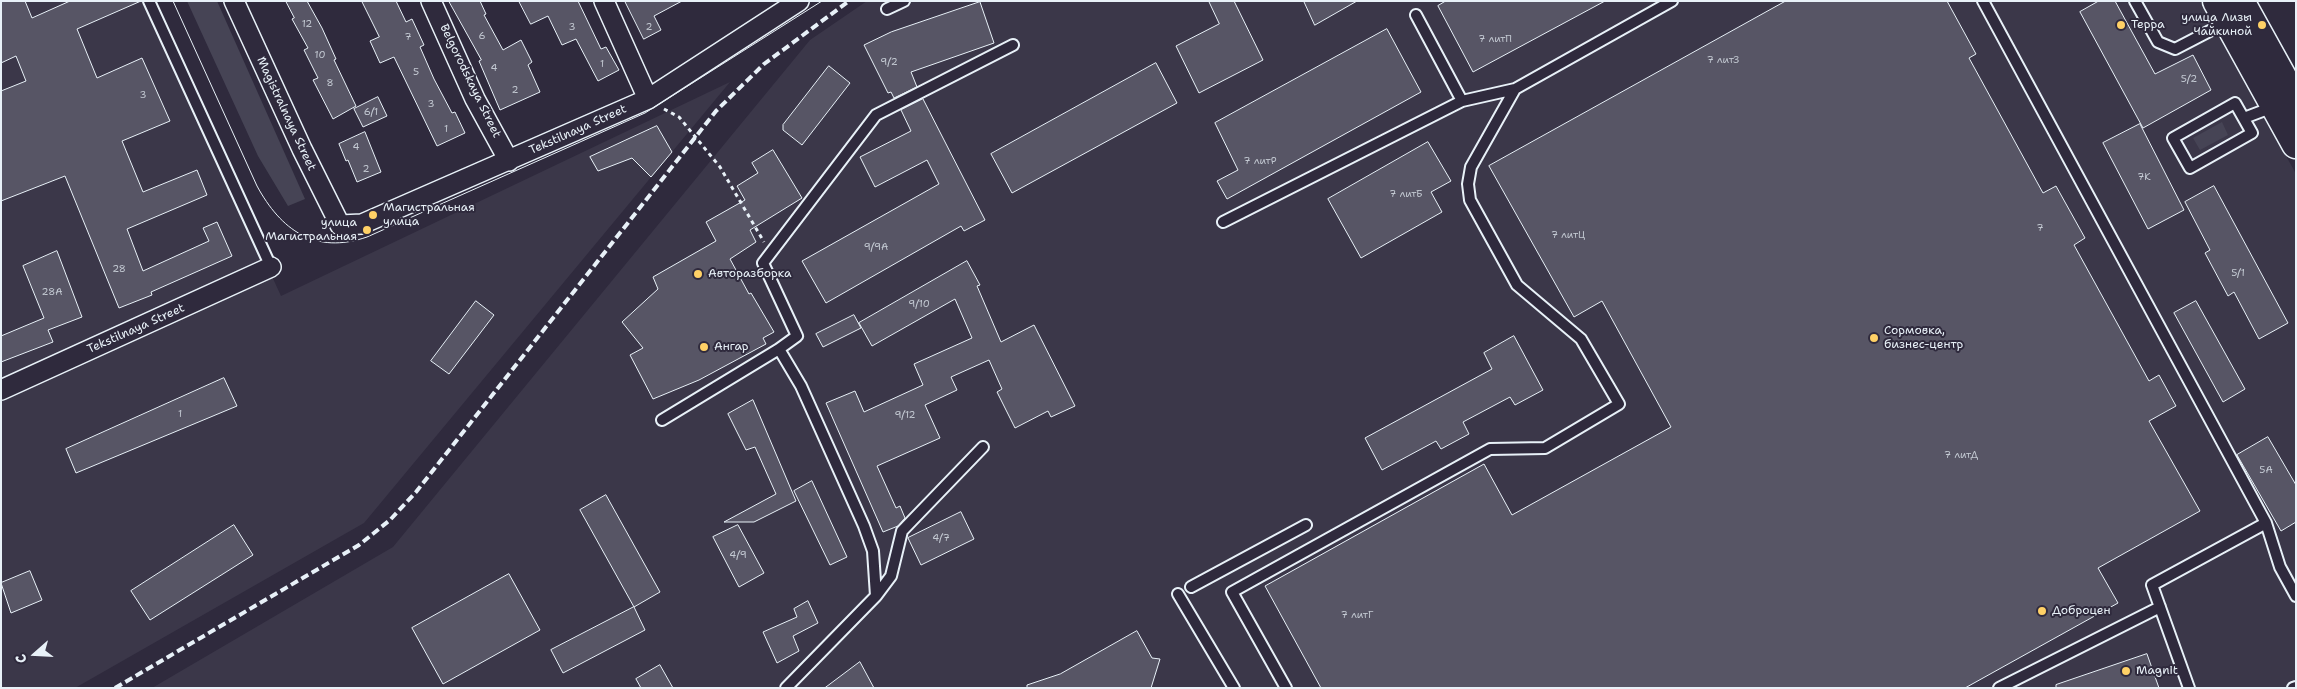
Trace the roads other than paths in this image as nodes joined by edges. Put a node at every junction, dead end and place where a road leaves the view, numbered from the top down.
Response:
1 (149, 1) edge
2 (234, 1) edge
3 (431, 1) edge
4 (604, 1) edge
5 (799, 1) edge
6 (904, 1) edge
7 (1983, 1) edge
8 (2135, 1) edge
9 (1670, 2) edge
10 (887, 9) dead end
11 (2233, 9) edge
12 (1416, 15) dead end
13 (1013, 45) dead end
14 (1515, 89) junction
15 (648, 99) junction
16 (1462, 101) junction
17 (2290, 102) edge
18 (2244, 118) junction
19 (2296, 144) edge
20 (509, 161) junction
21 (1223, 222) dead end
22 (340, 225) joint
23 (271, 268) joint
24 (779, 348) junction
25 (1, 390) edge
26 (662, 420) dead end
27 (983, 447) dead end
28 (2266, 523) junction
29 (1306, 525) dead end
30 (1190, 587) dead end
31 (1178, 594) dead end
32 (876, 596) junction
33 (2296, 596) edge
34 (2160, 607) junction
35 (786, 688) edge
36 (1234, 688) edge
37 (1286, 688) edge
38 (2000, 688) edge
39 (2189, 688) edge

1 - 23 lane
2 - 22 street, Magistralnaya Street
3 - 20 street, Belgorodskaya Street
4 - 15 street
5 - 15 street, Tekstilnaya Street
6 - 10 lane
7 - 28 lane
8 - 11 lane
9 - 14 lane
11 - 17 main road
12 - 16 lane
13 - 24 lane
14 - 16 lane
14 - 37 lane
15 - 20 street, Tekstilnaya Street
16 - 21 lane
17 - 18 lane
17 - 19 main road
18 - 18 lane
20 - 22 street, Tekstilnaya Street
23 - 25 street, Tekstilnaya Street
24 - 26 lane
24 - 32 lane
27 - 32 lane
28 - 33 lane
28 - 34 lane
29 - 30 lane
31 - 36 lane
32 - 35 lane
34 - 38 lane
34 - 39 lane

